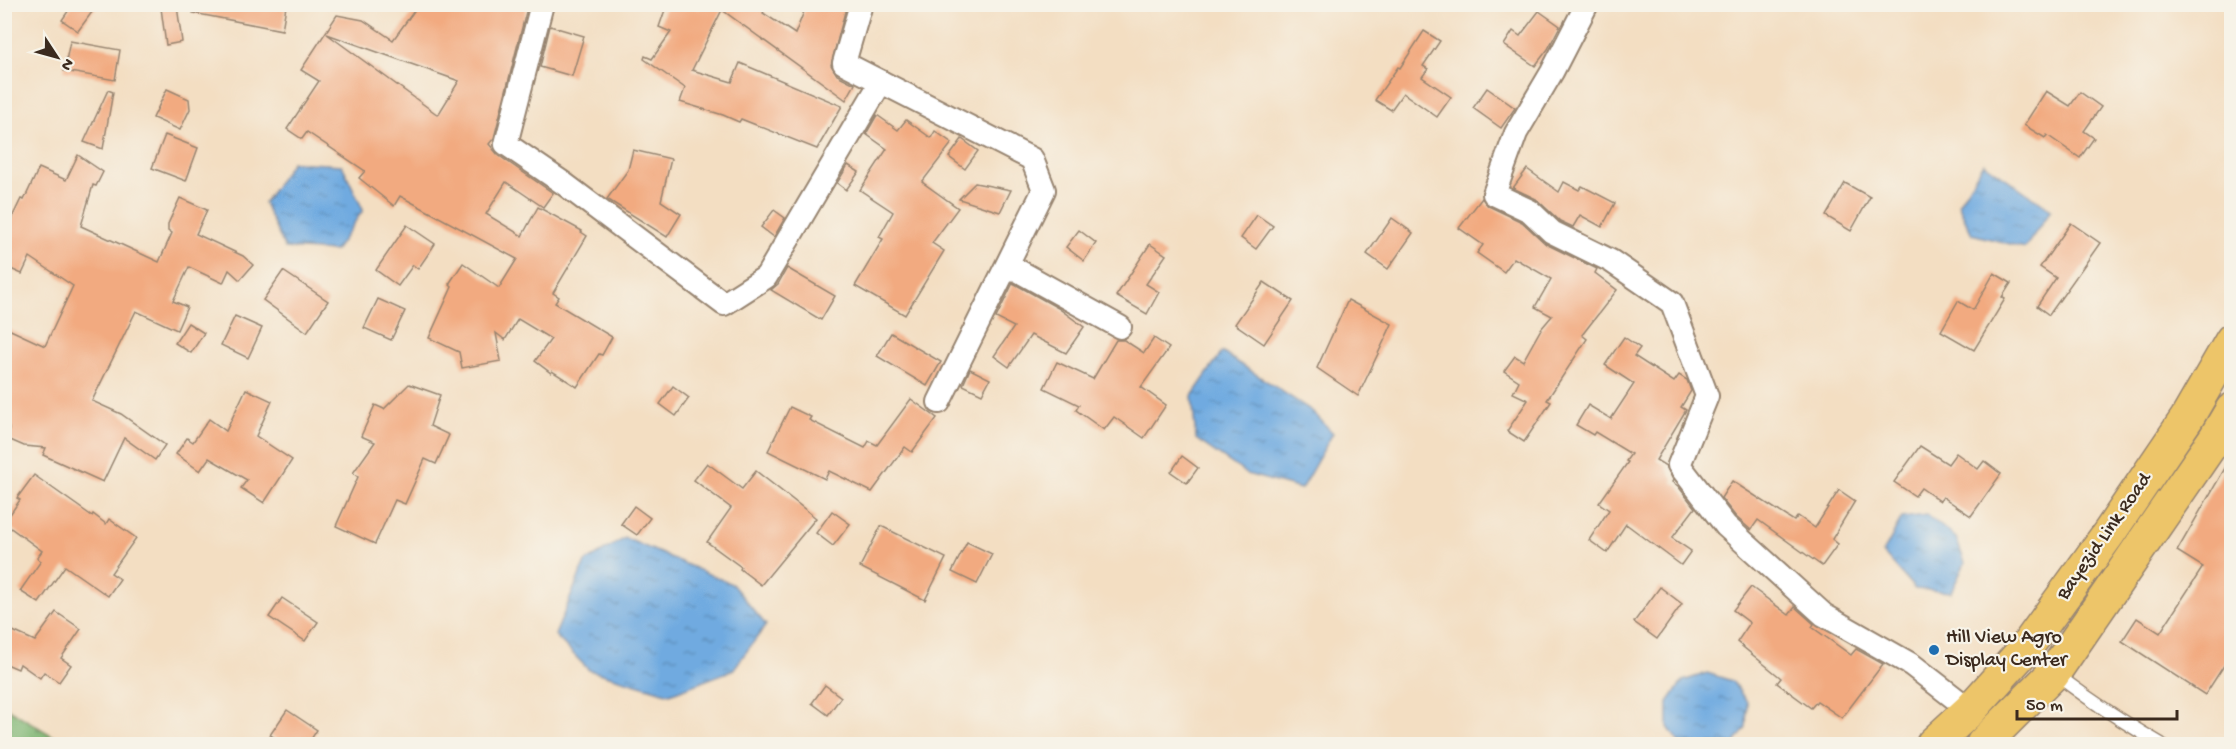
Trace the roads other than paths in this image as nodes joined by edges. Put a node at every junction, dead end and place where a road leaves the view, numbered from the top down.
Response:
1 (542, 4) edge
2 (861, 4) edge
3 (1587, 4) edge
4 (881, 82) junction
5 (1008, 265) junction
6 (1120, 327) dead end
7 (2232, 340) edge
8 (939, 402) dead end
9 (2224, 424) edge
10 (2025, 649) junction
11 (2053, 674) junction
12 (1970, 710) junction
13 (1933, 744) edge
14 (1983, 744) edge
15 (2161, 744) edge

1 - 4 street
2 - 4 street
3 - 12 street
4 - 5 street
5 - 6 street
5 - 8 street
7 - 10 main road, Bayezid Link Road
9 - 11 main road, Bayezid Link Road
10 - 11 lane
10 - 12 main road, Bayezid Link Road
11 - 14 main road, Bayezid Link Road
11 - 15 lane
12 - 13 main road, Bayezid Link Road

